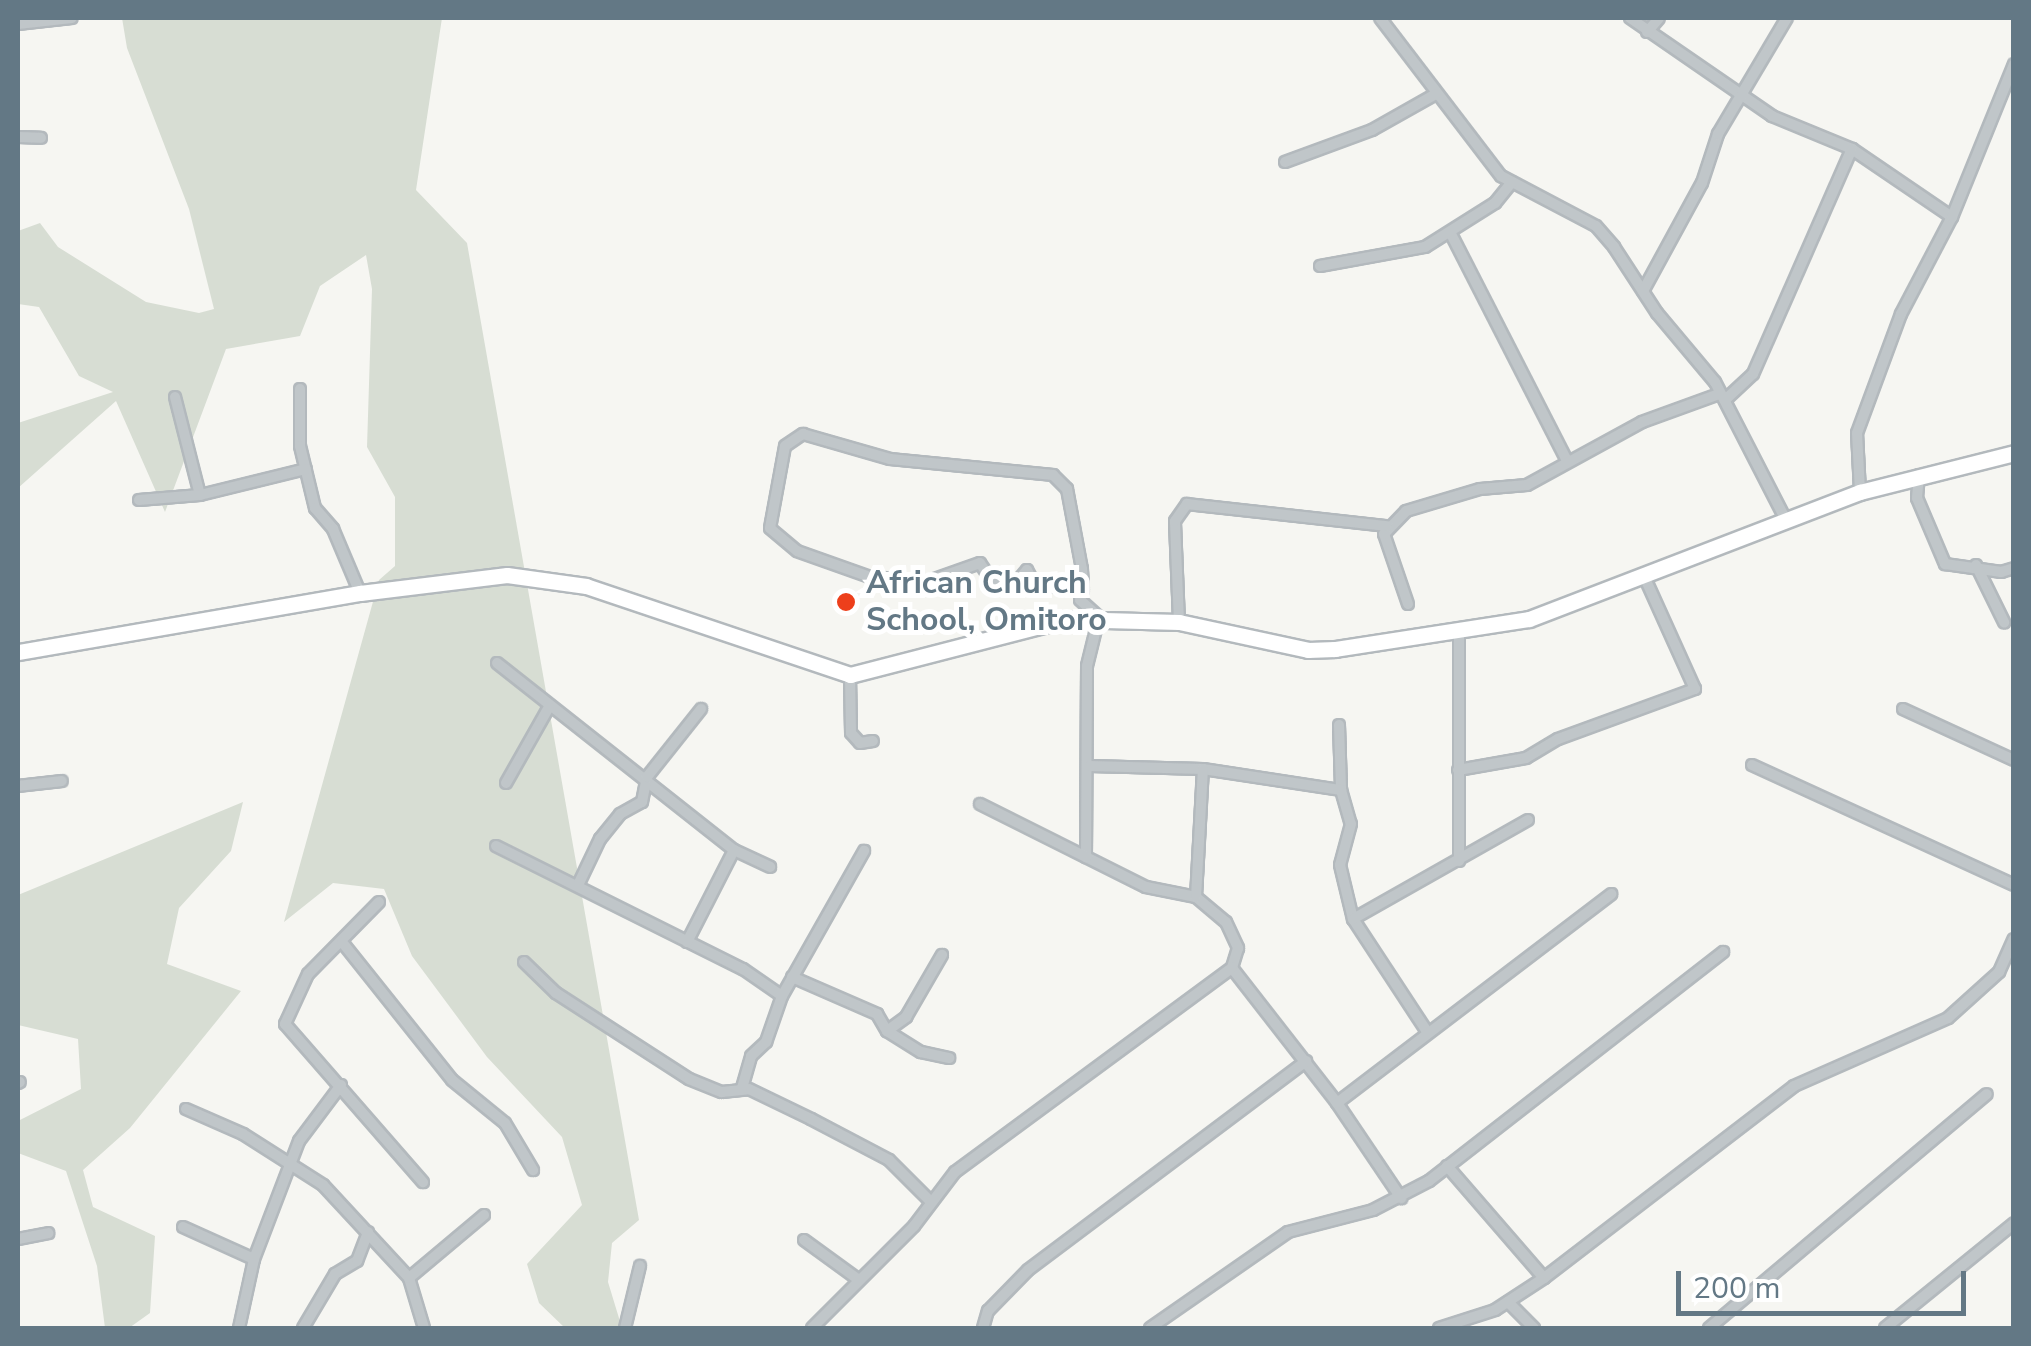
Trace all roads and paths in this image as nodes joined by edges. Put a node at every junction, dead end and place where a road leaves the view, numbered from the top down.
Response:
1 (72, 18) edge
2 (1380, 18) edge
3 (1630, 18) edge
4 (1658, 18) edge
5 (1787, 18) edge
6 (18, 24) edge
7 (1647, 32) junction
8 (2014, 64) edge
9 (1436, 94) junction
10 (1742, 96) junction
11 (18, 137) edge
12 (41, 138) dead end
13 (1852, 149) junction
14 (1285, 162) dead end
15 (1512, 182) junction
16 (1952, 216) junction
17 (1451, 234) junction
18 (1320, 266) dead end
19 (1643, 292) junction
20 (1716, 382) junction
21 (300, 389) dead end
22 (1722, 397) junction
23 (175, 398) dead end
24 (1699, 398) junction
25 (2014, 453) edge
26 (1566, 460) junction
27 (306, 469) junction
28 (1919, 474) junction
29 (1860, 492) junction
30 (200, 494) junction
31 (139, 500) dead end
32 (1788, 524) junction
33 (1386, 526) junction
34 (1976, 565) junction
35 (2014, 568) edge
36 (1644, 576) junction
37 (1083, 590) junction
38 (360, 592) junction
39 (1408, 604) dead end
40 (1098, 617) junction
41 (1179, 622) junction
42 (2004, 622) dead end
43 (1458, 632) junction
44 (18, 652) edge
45 (497, 663) dead end
46 (850, 676) junction
47 (549, 707) junction
48 (1903, 708) dead end
49 (701, 709) dead end
50 (1339, 725) dead end
51 (873, 741) dead end
52 (2014, 760) edge
53 (1752, 764) dead end
54 (1090, 766) junction
55 (1203, 769) junction
56 (1458, 770) junction
57 (647, 777) junction
58 (62, 781) dead end
59 (506, 783) dead end
60 (18, 786) edge
61 (1341, 790) junction
62 (980, 804) dead end
63 (1528, 820) dead end
64 (496, 846) dead end
65 (734, 850) junction
66 (864, 851) dead end
67 (1086, 856) junction
68 (1460, 860) junction
69 (770, 867) dead end
70 (579, 883) junction
71 (2014, 885) edge
72 (1611, 894) dead end
73 (1196, 897) junction
74 (379, 902) dead end
75 (1353, 919) junction
76 (2014, 940) edge
77 (342, 942) junction
78 (687, 942) junction
79 (1723, 952) dead end
80 (942, 955) dead end
81 (524, 962) dead end
82 (1232, 968) junction
83 (792, 977) junction
84 (782, 996) junction
85 (1426, 1030) junction
86 (887, 1031) junction
87 (949, 1058) dead end
88 (1306, 1061) junction
89 (341, 1086) junction
90 (742, 1088) junction
91 (1987, 1094) dead end
92 (1338, 1103) junction
93 (186, 1109) dead end
94 (291, 1162) junction
95 (1447, 1166) junction
96 (533, 1170) dead end
97 (423, 1182) dead end
98 (1401, 1198) junction
99 (929, 1200) junction
100 (484, 1215) dead end
101 (2014, 1224) edge
102 (183, 1227) dead end
103 (48, 1232) dead end
104 (368, 1232) junction
105 (18, 1239) edge
106 (804, 1240) dead end
107 (254, 1259) junction
108 (640, 1266) dead end
109 (409, 1278) junction
110 (1544, 1278) junction
111 (858, 1280) junction
112 (1508, 1302) junction
113 (1725, 1318) junction
114 (240, 1328) edge
115 (303, 1328) edge
116 (424, 1328) edge
117 (624, 1328) edge
118 (812, 1328) edge
119 (982, 1328) edge
120 (1150, 1328) edge
121 (1439, 1328) edge
122 (1534, 1328) edge
123 (1710, 1328) edge
124 (1734, 1328) edge
125 (1885, 1328) edge

1 - 6 street
2 - 9 street
3 - 7 street
4 - 7 street
5 - 10 street
7 - 10 street
8 - 16 street
9 - 14 street
9 - 15 street
10 - 13 street
10 - 19 street
11 - 12 street
13 - 16 street
13 - 22 street
15 - 17 street
15 - 19 street
16 - 29 street
17 - 18 street
17 - 26 street
19 - 20 street
20 - 22 street
20 - 24 street
21 - 27 street
22 - 24 street
22 - 32 street
23 - 30 street
24 - 26 street
25 - 28 main road
26 - 33 street
27 - 30 street
27 - 38 street
28 - 29 main road
28 - 34 street
29 - 32 main road
30 - 31 street
32 - 36 main road
33 - 39 street
33 - 41 street
34 - 35 street
34 - 42 street
36 - 43 main road
36 - 56 street
37 - 37 street
37 - 40 street
38 - 44 main road
38 - 46 main road
40 - 41 main road
40 - 46 main road
40 - 54 street
41 - 43 main road
43 - 56 street
45 - 47 street
46 - 51 street
47 - 57 street
47 - 59 street
48 - 52 street
49 - 57 street
50 - 61 street
53 - 71 street
54 - 55 street
54 - 67 street
55 - 61 street
55 - 73 street
56 - 68 street
57 - 65 street
57 - 70 street
58 - 60 street
61 - 75 street
62 - 67 street
63 - 68 street
64 - 70 street
65 - 69 street
65 - 78 street
66 - 83 street
67 - 73 street
68 - 75 street
70 - 78 street
72 - 85 street
73 - 82 street
74 - 77 street
75 - 85 street
76 - 110 street
77 - 89 street
77 - 96 street
78 - 84 street
79 - 95 street
80 - 86 street
81 - 90 street
82 - 88 street
82 - 99 street
83 - 84 street
83 - 86 street
84 - 90 street
85 - 92 street
86 - 87 street
88 - 92 street
88 - 119 street
89 - 94 street
89 - 97 street
90 - 99 street
91 - 113 street
92 - 98 street
93 - 94 street
94 - 104 street
94 - 107 street
95 - 98 street
95 - 110 street
98 - 120 street
99 - 111 street
100 - 109 street
101 - 125 street
102 - 107 street
103 - 105 street
104 - 109 street
104 - 115 street
106 - 111 street
107 - 114 street
108 - 117 street
109 - 116 street
110 - 112 street
111 - 118 street
112 - 121 street
112 - 122 street
113 - 123 street
113 - 124 street

